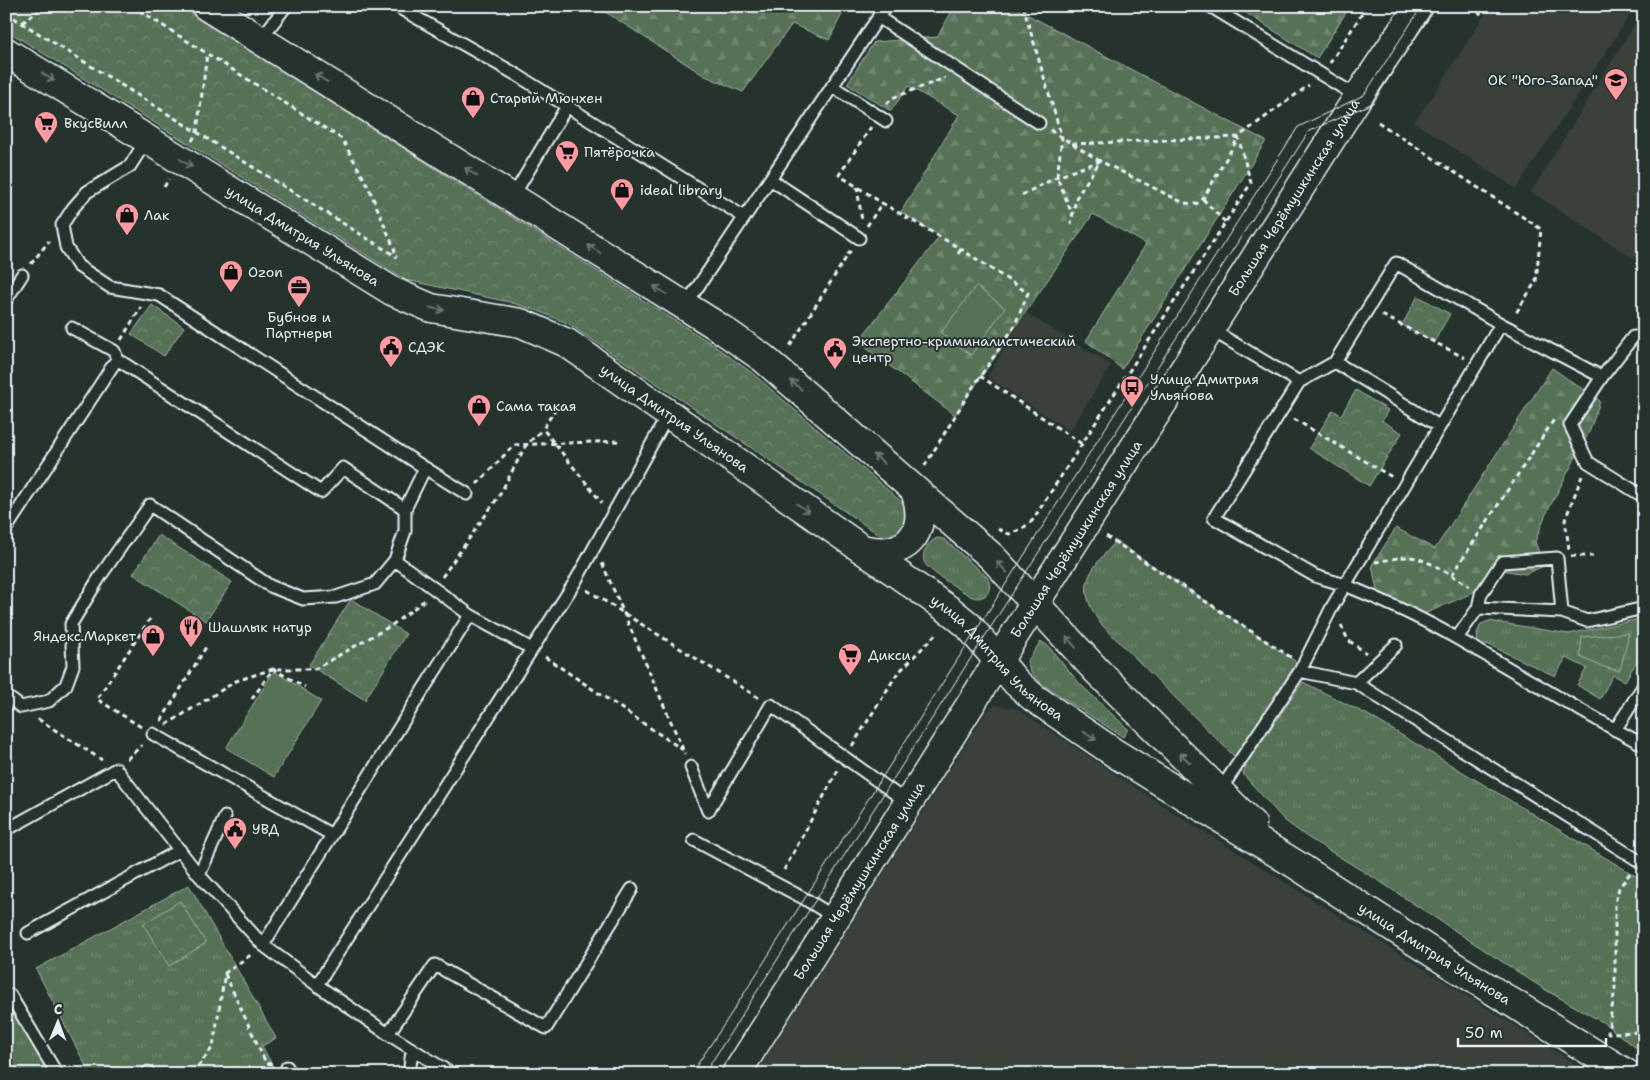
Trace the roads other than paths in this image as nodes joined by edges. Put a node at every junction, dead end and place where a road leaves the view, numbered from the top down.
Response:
1 (206, 6) edge
2 (286, 6) edge
3 (396, 6) edge
4 (886, 6) edge
5 (1210, 6) edge
6 (1420, 6) edge
7 (878, 17) junction
8 (260, 40) junction
9 (6, 52) edge
10 (832, 86) junction
11 (1358, 97) junction
12 (568, 106) junction
13 (886, 121) dead end
14 (1039, 123) road end
15 (147, 138) junction
16 (770, 179) junction
17 (512, 198) junction
18 (744, 218) junction
19 (858, 238) dead end
20 (22, 275) road end
21 (6, 300) edge
22 (685, 306) junction
23 (1501, 324) junction
24 (72, 328) dead end
25 (1210, 329) junction
26 (1644, 337) edge
27 (115, 355) junction
28 (1334, 362) junction
29 (1602, 377) junction
30 (1299, 382) junction
31 (669, 413) junction
32 (1439, 426) junction
33 (425, 468) junction
34 (920, 479) junction
35 (467, 494) road end
36 (1644, 497) edge
37 (405, 509) junction
38 (957, 526) junction
39 (6, 528) edge
40 (862, 549) junction
41 (395, 560) junction
42 (1345, 584) junction
43 (918, 588) junction
44 (1035, 602) junction
45 (1478, 608) junction
46 (1644, 608) edge
47 (1562, 612) junction
48 (470, 614) junction
49 (1457, 638) junction
50 (1396, 646) dead end
51 (532, 649) junction
52 (998, 661) junction
53 (1301, 668) junction
54 (1356, 683) junction
55 (1644, 685) edge
56 (6, 696) edge
57 (1615, 730) junction
58 (153, 734) road end
59 (1644, 745) edge
60 (691, 767) road end
61 (1219, 792) junction
62 (908, 802) junction
63 (225, 817) dead end
64 (6, 830) edge
65 (332, 834) junction
66 (694, 840) dead end
67 (180, 850) junction
68 (1644, 850) edge
69 (1641, 862) edge
70 (1295, 864) junction
71 (199, 875) junction
72 (632, 889) dead end
73 (836, 918) junction
74 (28, 932) dead end
75 (263, 945) junction
76 (317, 986) junction
77 (10, 995) dead end
78 (388, 1034) junction
79 (412, 1051) junction
80 (57, 1074) edge
81 (409, 1074) edge
82 (452, 1074) edge
83 (736, 1074) edge
84 (1627, 1074) edge

1 - 8 main road, улица Дмитрия Ульянова
2 - 8 lane
3 - 12 lane
4 - 7 lane
5 - 11 lane
6 - 11 main road, Большая Черёмушкинская улица
7 - 10 lane
7 - 14 lane
17 -> 8 main road, улица Дмитрия Ульянова
9 -> 15 main road, улица Дмитрия Ульянова
10 - 13 lane
10 - 16 lane
11 - 25 main road, Большая Черёмушкинская улица
12 - 17 lane
12 - 18 lane
15 -> 31 main road, улица Дмитрия Ульянова
15 - 33 lane
16 - 18 lane
16 - 19 lane
22 -> 17 main road, улица Дмитрия Ульянова
18 - 22 lane
20 - 21 lane
34 -> 22 main road, улица Дмитрия Ульянова
23 - 28 lane
23 - 29 lane
23 - 32 lane
24 - 27 lane
25 - 30 lane
25 - 44 main road, Большая Черёмушкинская улица
26 - 29 lane
27 - 37 lane
27 - 39 lane
28 - 30 lane
28 - 32 lane
29 - 36 lane
30 - 42 lane
31 -> 40 main road, улица Дмитрия Ульянова
31 - 51 lane
32 - 42 lane
33 - 35 lane
33 - 37 lane
34 - 38 main road, улица Дмитрия Ульянова
34 - 40 main road
37 - 41 lane
38 - 43 main road
44 -> 38 main road, улица Дмитрия Ульянова
40 - 43 main road, улица Дмитрия Ульянова
41 - 48 lane
41 - 56 lane
42 - 49 lane
42 - 53 lane
43 - 52 main road, улица Дмитрия Ульянова
44 - 52 main road, Большая Черёмушкинская улица
61 -> 44 main road, улица Дмитрия Ульянова
45 - 47 lane
45 - 47 lane
45 - 49 lane
46 - 47 lane
48 - 51 lane
48 - 65 lane
49 - 57 lane
50 - 54 lane
51 - 76 lane
52 - 62 main road, Большая Черёмушкинская улица
52 -> 70 main road, улица Дмитрия Ульянова
53 - 54 lane
53 - 61 lane
54 - 69 lane
55 - 57 lane
57 - 59 lane
58 - 65 lane
60 - 62 lane
61 - 70 main road, улица Дмитрия Ульянова
62 - 73 main road, Большая Черёмушкинская улица
63 - 71 lane
64 - 67 lane
65 - 75 lane
66 - 73 lane
67 - 71 lane
67 - 74 lane
68 - 69 lane
70 - 84 main road, улица Дмитрия Ульянова
71 - 75 lane
72 - 78 lane
73 - 83 main road, Большая Черёмушкинская улица
75 - 76 lane
76 - 78 lane
77 - 80 lane
78 - 79 lane
79 - 81 lane
79 - 82 lane

